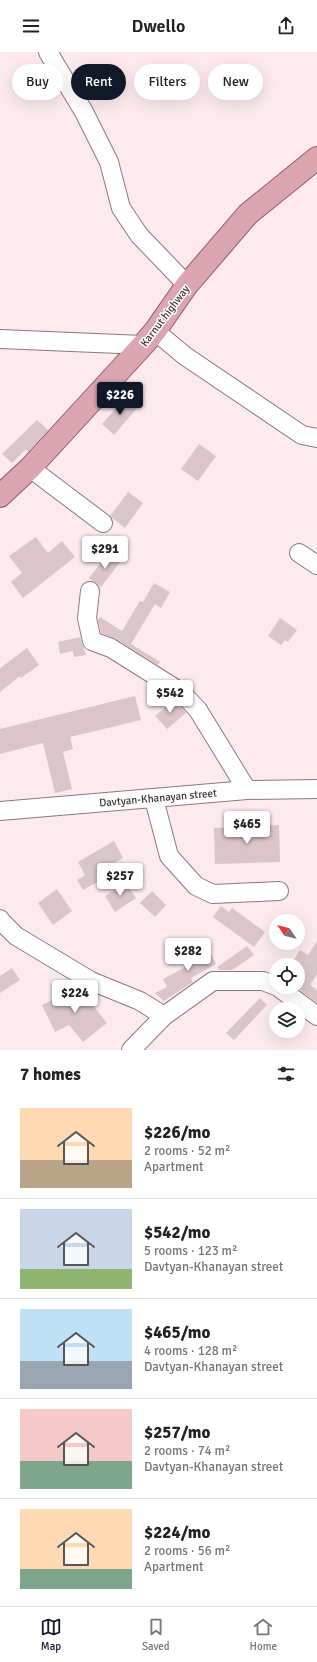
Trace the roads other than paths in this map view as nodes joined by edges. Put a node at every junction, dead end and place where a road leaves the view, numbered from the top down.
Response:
1 (48, 52) edge
2 (315, 162) edge
3 (187, 285) junction
4 (1, 336) edge
5 (149, 338) junction
6 (317, 438) edge
7 (30, 468) junction
8 (0, 496) edge
9 (103, 523) dead end
10 (299, 553) dead end
11 (317, 565) edge
12 (90, 591) dead end
13 (317, 789) edge
14 (247, 790) junction
15 (154, 799) junction
16 (0, 811) edge
17 (280, 891) dead end
18 (0, 919) edge
19 (269, 983) edge
20 (288, 994) edge
21 (164, 1016) junction
22 (317, 1016) edge
23 (131, 1050) edge

1 - 3 street
2 - 3 main road, Karnut highway
3 - 5 main road, Karnut highway
4 - 5 street
5 - 6 street
5 - 7 main road, Karnut highway
7 - 8 main road, Karnut highway
7 - 9 street
10 - 11 street
12 - 14 street
13 - 14 street, Davtyan-Khanayan street
14 - 15 street, Davtyan-Khanayan street
15 - 16 street, Davtyan-Khanayan street
15 - 17 street
18 - 21 street
19 - 21 street
20 - 22 street
21 - 23 street

